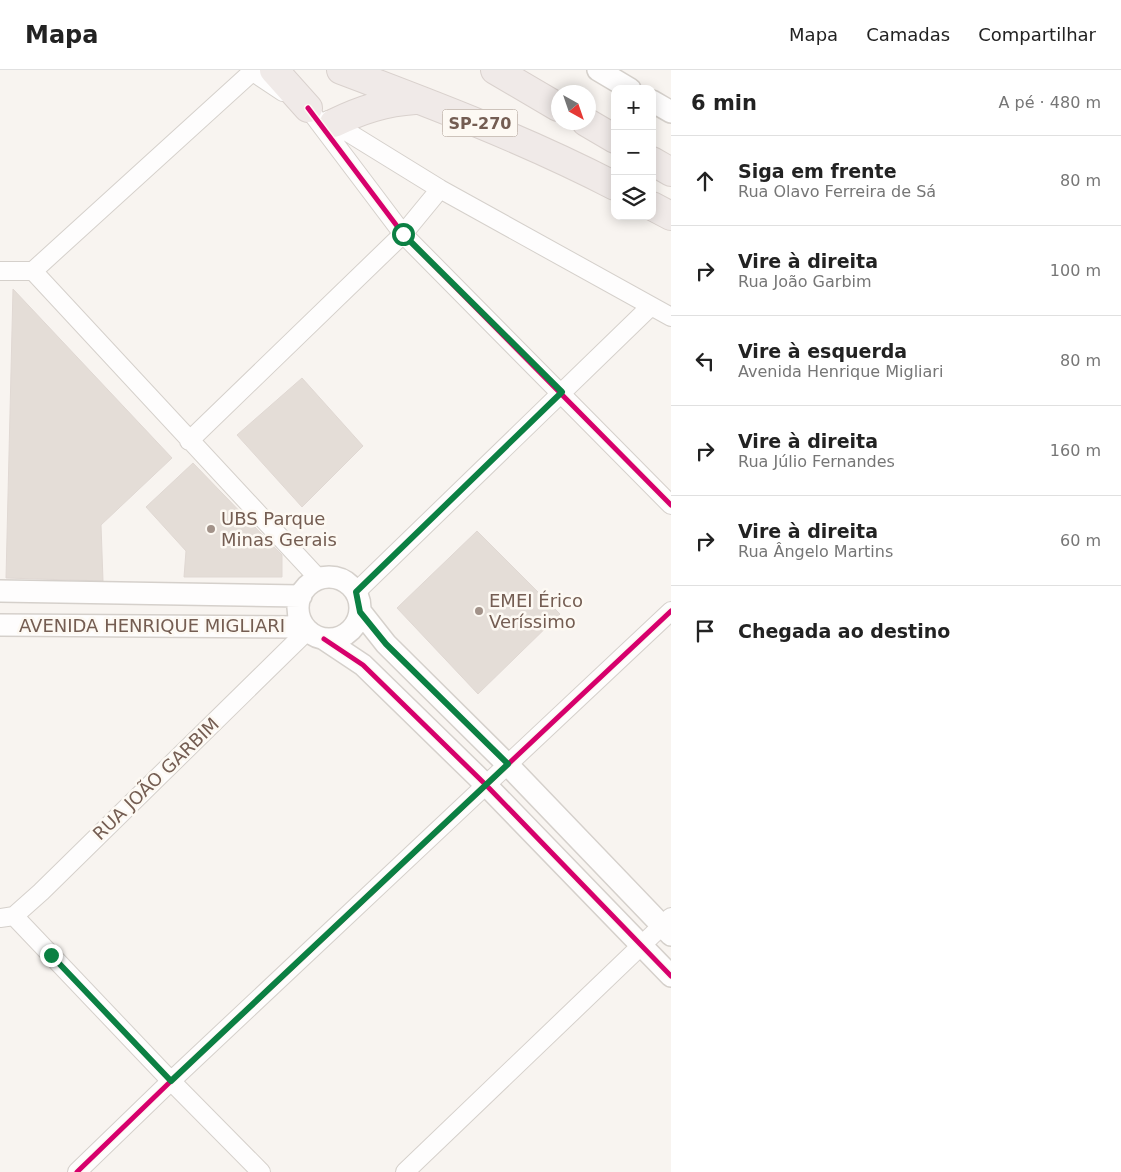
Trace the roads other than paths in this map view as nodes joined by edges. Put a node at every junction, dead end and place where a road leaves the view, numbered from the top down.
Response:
1 (259, 70) edge
2 (340, 70) edge
3 (495, 70) edge
4 (598, 70) edge
5 (623, 85) edge
6 (421, 100) junction
7 (551, 103) edge
8 (656, 103) edge
9 (308, 108) junction
10 (671, 112) edge
11 (334, 123) junction
12 (596, 128) edge
13 (611, 138) edge
14 (656, 163) edge
15 (671, 172) edge
16 (611, 184) edge
17 (440, 189) junction
18 (656, 208) edge
19 (671, 216) edge
20 (403, 234) junction
21 (32, 270) junction
22 (0, 271) edge
23 (651, 306) junction
24 (671, 317) edge
25 (562, 392) junction
26 (189, 441) junction
27 (671, 505) edge
28 (320, 579) junction
29 (0, 591) edge
30 (301, 596) junction
31 (358, 602) junction
32 (671, 611) edge
33 (0, 625) edge
34 (312, 632) junction
35 (508, 764) junction
36 (486, 785) junction
37 (7, 917) edge
38 (668, 926) edge
39 (642, 945) junction
40 (671, 976) edge
41 (171, 1081) junction
42 (77, 1172) edge
43 (262, 1172) edge
44 (405, 1172) edge

1 - 9 highway
1 - 21 street
2 - 6 highway, SP-270
3 - 7 highway, SP-270
4 - 5 street
6 - 11 highway
6 - 16 highway, SP-270
8 - 10 street
9 - 11 street
9 - 20 street
11 - 17 street
12 - 13 highway
14 - 15 highway
17 - 20 street
17 - 23 street
18 - 19 highway
20 - 25 street
20 - 26 street
21 - 22 street
21 - 26 street
23 - 24 street
23 - 25 street
25 - 27 street
25 - 31 street
26 - 28 street
28 - 30 street
28 - 31 street
29 - 30 street, AVENIDA HENRIQUE MIGLIARI
30 - 34 street
31 - 34 street
31 - 35 street
32 - 35 street
33 - 34 street, AVENIDA HENRIQUE MIGLIARI
34 - 36 street
34 - 37 street, RUA JOÃO GARBIM
35 - 36 street
35 - 38 street
36 - 39 street
36 - 41 street
37 - 41 street
38 - 39 street
39 - 40 street
39 - 44 street
41 - 42 street
41 - 43 street

